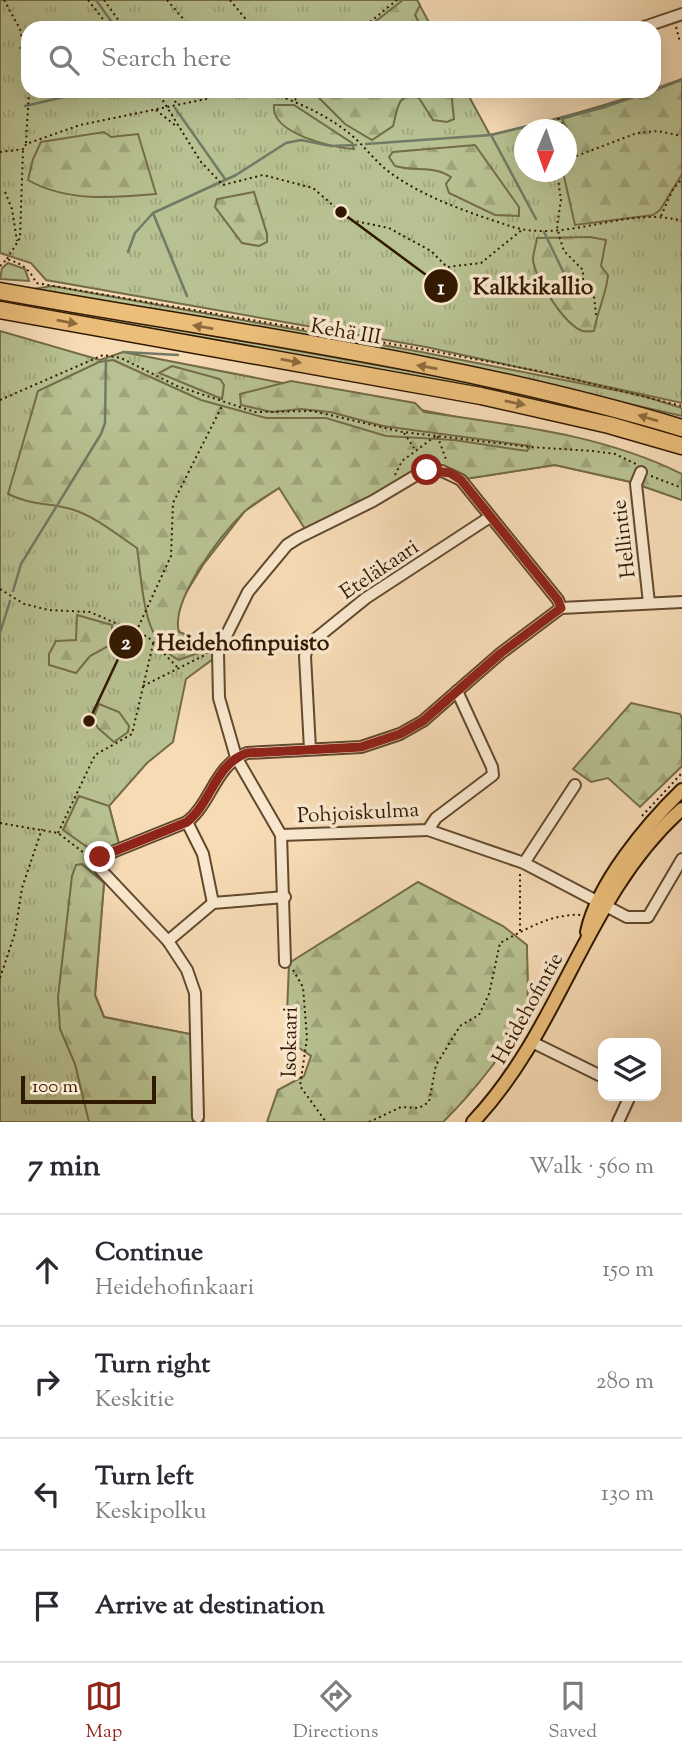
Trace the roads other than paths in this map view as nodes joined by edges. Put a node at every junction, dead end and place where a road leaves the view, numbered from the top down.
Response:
1 (677, 15) edge
2 (660, 21) edge
3 (0, 291) edge
4 (0, 310) edge
5 (682, 428) edge
6 (682, 446) edge
7 (641, 472) road end
8 (490, 517) junction
9 (682, 602) edge
10 (649, 603) junction
11 (561, 608) junction
12 (457, 691) junction
13 (310, 748) junction
14 (236, 757) junction
15 (575, 785) dead end
16 (682, 790) edge
17 (682, 809) edge
18 (187, 822) junction
19 (428, 830) junction
20 (281, 835) junction
21 (682, 859) edge
22 (522, 866) junction
23 (285, 897) junction
24 (213, 902) junction
25 (602, 905) junction
26 (168, 941) junction
27 (285, 962) road end
28 (534, 1043) junction
29 (598, 1075) edge
30 (628, 1101) edge
31 (198, 1116) dead end
32 (473, 1122) edge
33 (618, 1122) edge

1 - 2 street
5 -> 3 highway, Kehä III
4 -> 6 highway, Kehä III
7 - 10 street, Hellintie
8 - 11 street
8 - 13 street, Eteläkaari
8 - 14 street
9 - 10 street
10 - 11 street
11 - 12 street
12 - 13 street
12 - 19 street, Pohjoiskulma
13 - 14 street
14 - 18 street
14 - 20 street
15 - 22 street
16 - 25 main road, Heidehofintie
17 - 25 main road, Heidehofintie
18 - 24 street
18 - 26 street
19 - 20 street, Pohjoiskulma
19 - 22 street
20 - 23 street
21 - 25 street
22 - 25 street
23 - 24 street
23 - 27 street
24 - 26 street
25 - 28 main road, Heidehofintie
26 - 31 street
28 - 29 street
28 - 32 main road, Heidehofintie
30 - 33 street

